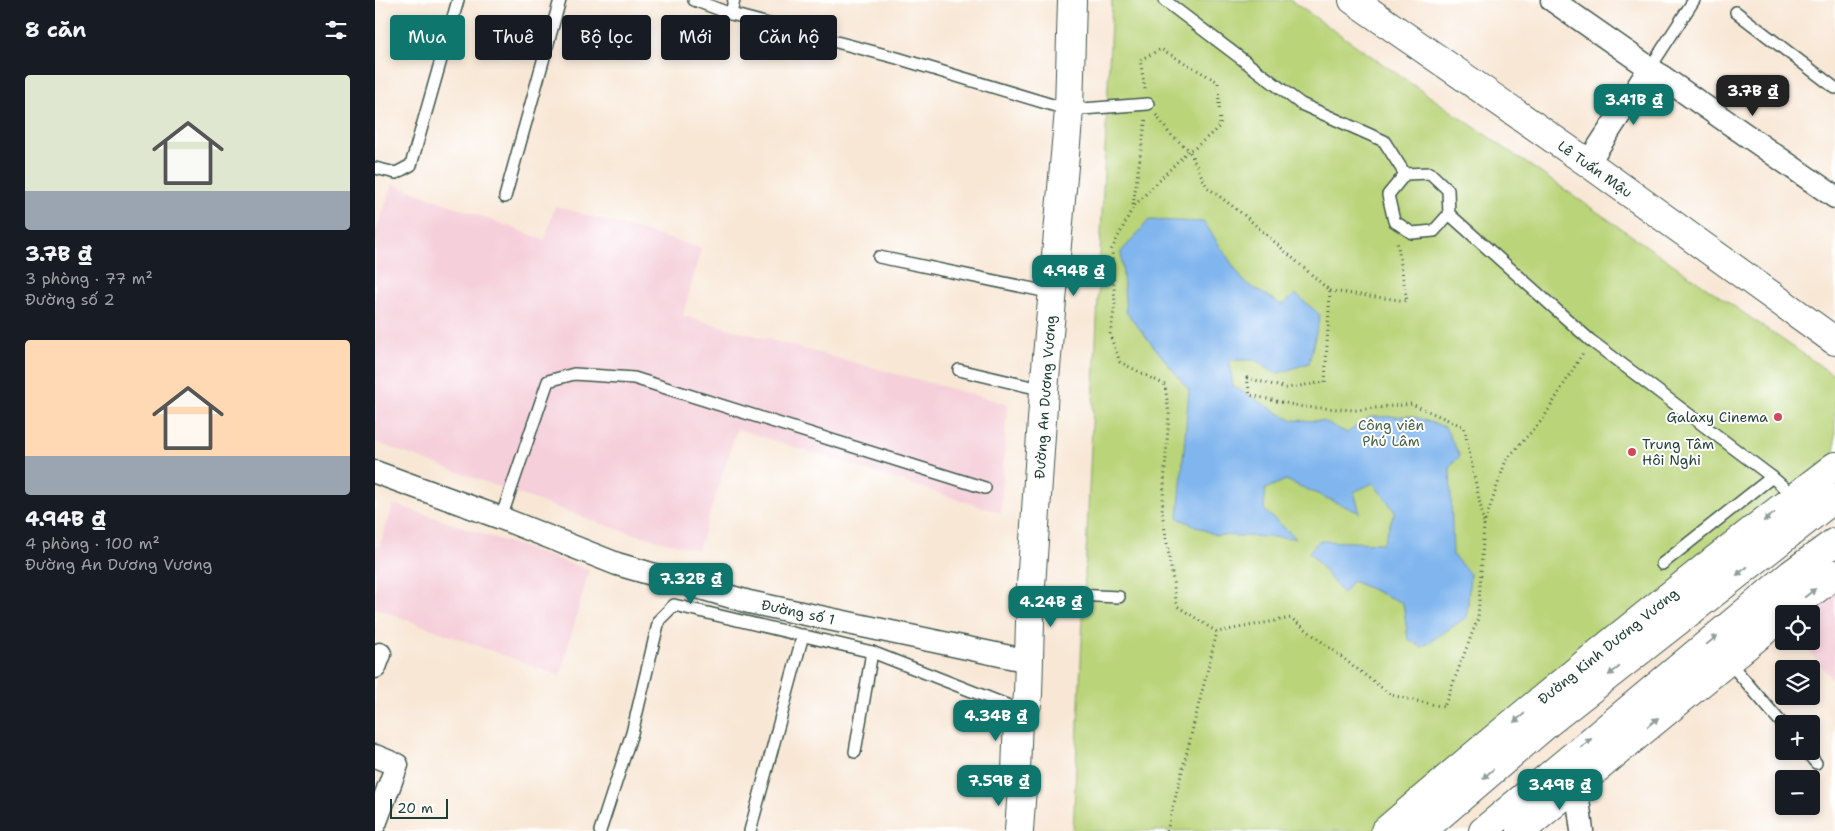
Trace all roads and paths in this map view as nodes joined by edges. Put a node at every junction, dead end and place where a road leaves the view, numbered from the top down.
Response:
1 (458, 0) edge
2 (560, 0) edge
3 (694, 0) edge
4 (733, 0) edge
5 (1072, 0) edge
6 (1165, 0) edge
7 (1353, 0) edge
8 (1552, 0) edge
9 (1694, 0) edge
10 (1736, 12) dead end
11 (731, 14) junction
12 (1161, 48) dead end
13 (1649, 68) junction
14 (1835, 88) edge
15 (1148, 104) joint
16 (1069, 110) junction
17 (1189, 150) junction
18 (1588, 163) junction
19 (375, 168) edge
20 (1405, 174) junction
21 (505, 197) dead end
22 (1835, 197) edge
23 (1133, 207) junction
24 (1449, 214) junction
25 (1394, 221) junction
26 (879, 257) dead end
27 (1330, 291) junction
28 (1053, 293) junction
29 (1590, 340) junction
30 (1835, 341) edge
31 (959, 370) dead end
32 (1045, 390) junction
33 (1835, 466) edge
34 (375, 472) edge
35 (1772, 476) junction
36 (985, 488) dead end
37 (1835, 498) edge
38 (1803, 507) junction
39 (501, 518) junction
40 (1484, 525) junction
41 (1835, 543) edge
42 (1662, 564) dead end
43 (1835, 574) edge
44 (1031, 593) junction
45 (1119, 597) dead end
46 (1795, 605) edge
47 (1775, 622) edge
48 (1217, 632) junction
49 (803, 635) junction
50 (872, 652) junction
51 (1029, 661) junction
52 (1728, 661) junction
53 (1017, 704) junction
54 (1775, 716) edge
55 (855, 752) dead end
56 (375, 756) edge
57 (1814, 760) edge
58 (1816, 763) dead end
59 (1575, 784) junction
60 (375, 824) edge
61 (600, 831) edge
62 (750, 831) edge
63 (1019, 831) edge
64 (1167, 831) edge
65 (1385, 831) edge
66 (1422, 831) edge
67 (1483, 831) edge
68 (1521, 831) edge
69 (1582, 831) edge

1 - 19 lane
2 - 21 lane
3 - 11 lane
4 - 11 lane
5 - 16 main road, Đường An Dương Vương
6 - 20 lane
7 - 18 main road, Lê Tuấn Mậu
8 - 13 street
9 - 13 lane
10 - 14 lane
11 - 16 lane
12 - 17 path
13 - 18 street
13 - 22 street
15 - 16 lane
15 - 23 path
16 - 28 main road, Đường An Dương Vương
17 - 23 path
17 - 27 path
18 - 30 main road, Lê Tuấn Mậu
20 - 24 lane
20 - 25 lane
23 - 48 path
24 - 25 lane
24 - 29 lane
25 - 27 path
26 - 28 lane
27 - 40 path
28 - 32 main road, Đường An Dương Vương
29 - 35 lane
29 - 40 path
31 - 32 lane
32 - 44 main road, Đường An Dương Vương
33 - 38 main road, Đường Kinh Dương Vương
34 - 39 street, Đường số 1
35 - 38 lane
35 - 42 lane
36 - 39 lane
37 - 38 main road, Đường Kinh Dương Vương
38 - 41 main road
38 -> 65 main road, Đường Kinh Dương Vương
38 -> 66 main road, Đường Kinh Dương Vương
39 - 51 street, Đường số 1
40 - 48 path
67 -> 41 main road
46 -> 43 main road
44 - 45 lane
44 - 51 main road, Đường An Dương Vương
47 - 52 main road
48 - 64 path
49 - 50 lane
49 - 61 lane
49 - 62 lane
50 - 53 lane
50 - 55 lane
51 - 53 main road, Đường An Dương Vương
52 - 54 lane
59 -> 52 main road
53 - 63 main road, Đường An Dương Vương
56 - 60 street
57 - 58 lane
59 - 68 main road
59 - 69 street

